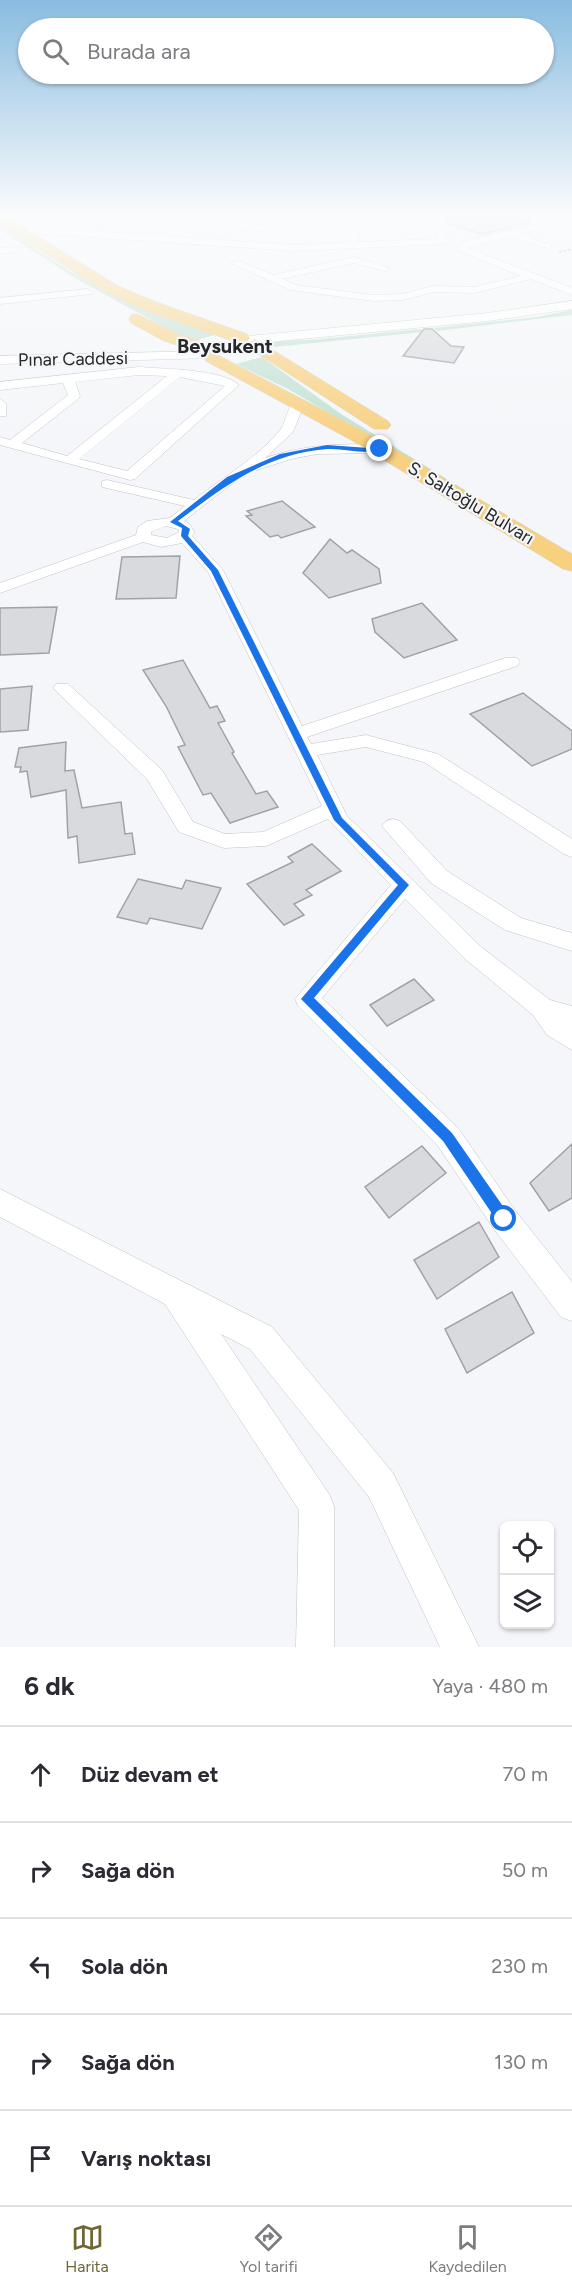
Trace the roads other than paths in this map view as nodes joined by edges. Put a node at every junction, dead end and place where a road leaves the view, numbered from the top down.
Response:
1 (80, 293) edge
2 (90, 293) edge
3 (120, 293) edge
4 (333, 293) edge
5 (414, 293) edge
6 (0, 301) edge
7 (572, 305) edge
8 (572, 317) edge
9 (254, 344) junction
10 (204, 352) junction
11 (0, 360) edge
12 (134, 371) junction
13 (178, 373) junction
14 (68, 379) junction
15 (0, 386) edge
16 (149, 396) junction
17 (299, 402) junction
18 (396, 435) dead end
19 (4, 446) edge
20 (380, 449) junction
21 (69, 461) junction
22 (229, 479) junction
23 (485, 488) dead end
24 (195, 504) junction
25 (179, 529) junction
26 (144, 537) junction
27 (572, 541) edge
28 (572, 564) edge
29 (0, 588) edge
30 (511, 662) dead end
31 (62, 688) dead end
32 (300, 743) junction
33 (333, 809) junction
34 (393, 826) dead end
35 (572, 849) edge
36 (404, 885) junction
37 (572, 942) edge
38 (542, 1008) junction
39 (572, 1016) edge
40 (572, 1040) edge
41 (0, 1202) edge
42 (175, 1293) junction
43 (572, 1306) edge
44 (315, 1647) edge
45 (460, 1647) edge

1 - 6 street
2 - 10 main road
3 - 9 main road, S. Saltoğlu Bulvarı
4 - 5 street
7 - 9 street
8 - 9 street
9 - 10 main road
9 - 18 main road, S. Saltoğlu Bulvarı
10 - 11 street, Pınar Caddesi
10 - 17 main road, S. Saltoğlu Bulvarı
12 - 13 street
12 - 14 street
12 - 16 street
13 - 16 street
13 - 21 street
14 - 15 street
14 - 19 street
16 - 21 street
17 - 20 main road, S. Saltoğlu Bulvarı
17 - 22 street
19 - 21 street
19 - 24 street
20 - 22 street
20 - 28 main road, S. Saltoğlu Bulvarı
22 - 24 street
23 - 27 main road, S. Saltoğlu Bulvarı
24 - 25 street
25 - 26 street
25 - 26 street
25 - 32 street
26 - 29 street
30 - 32 street
31 - 33 street
32 - 33 street
32 - 35 street
33 - 36 street
34 - 37 street
36 - 38 street
36 - 43 street
38 - 39 street
38 - 40 street
41 - 42 street
42 - 44 street
42 - 45 street

